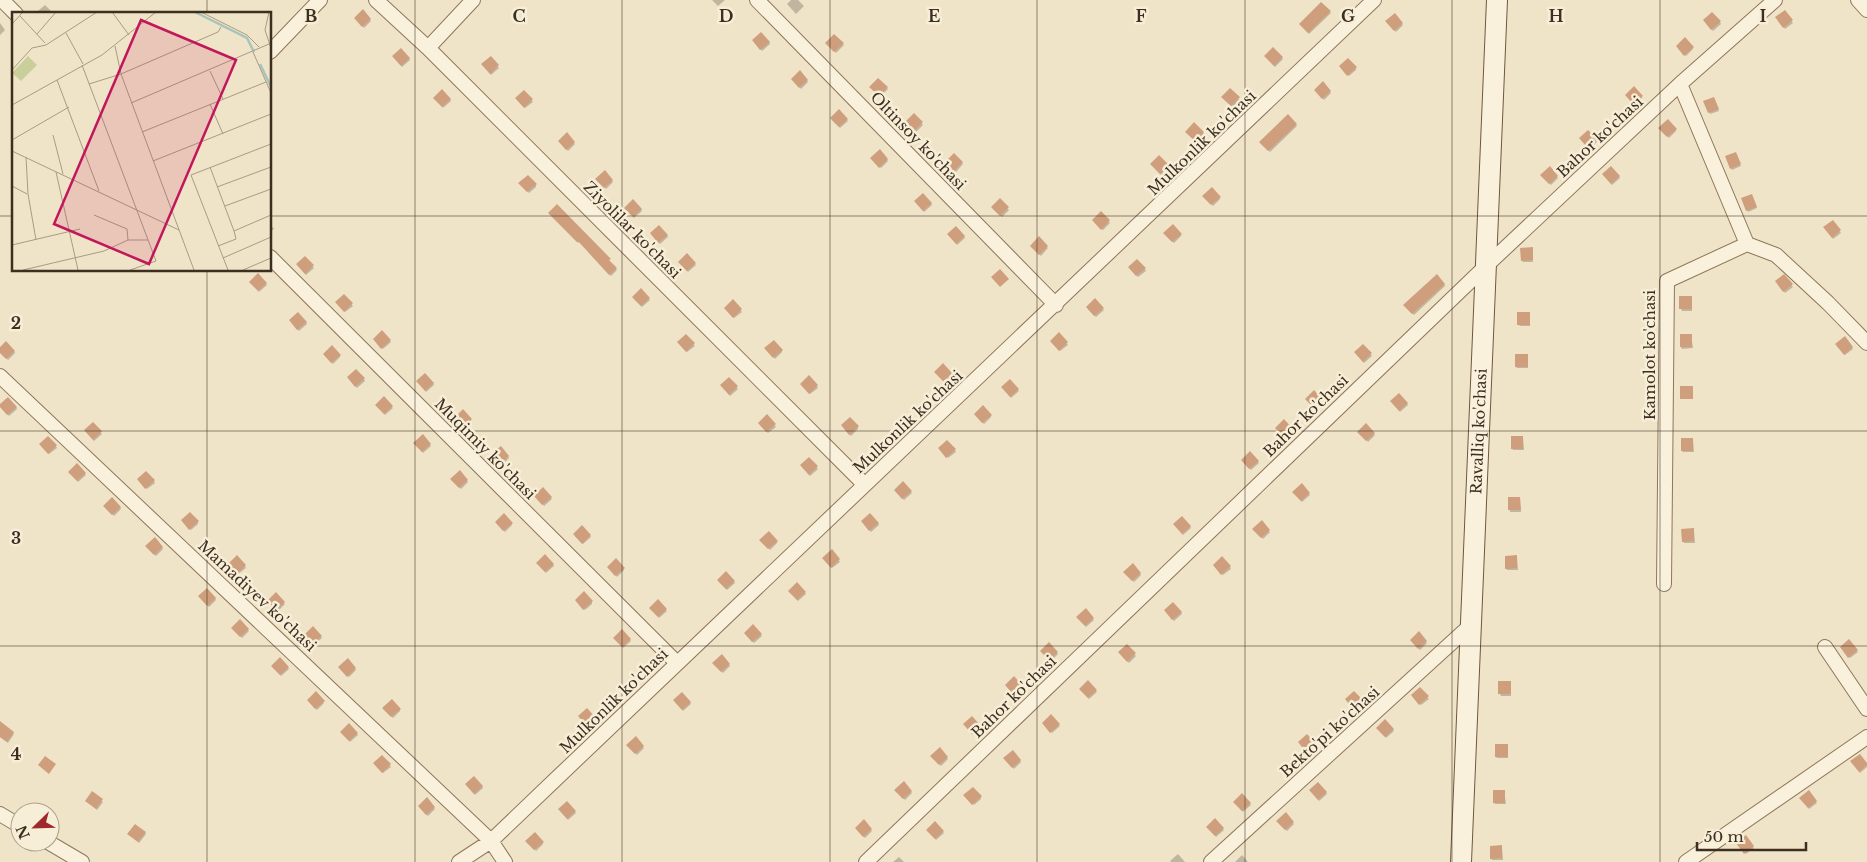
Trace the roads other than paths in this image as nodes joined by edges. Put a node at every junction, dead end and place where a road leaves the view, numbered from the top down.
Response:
1 (2, 0) edge
2 (320, 0) edge
3 (376, 0) edge
4 (473, 0) edge
5 (757, 0) edge
6 (1374, 0) edge
7 (1497, 0) edge
8 (1775, 0) edge
9 (1858, 0) edge
10 (1867, 10) edge
11 (14, 12) edge
12 (428, 48) junction
13 (271, 51) edge
14 (1680, 84) junction
15 (1747, 244) junction
16 (271, 258) edge
17 (1486, 266) junction
18 (1056, 305) junction
19 (1867, 343) edge
20 (0, 376) edge
21 (864, 484) junction
22 (1664, 584) dead end
23 (1471, 625) junction
24 (1825, 647) dead end
25 (677, 663) junction
26 (1867, 709) edge
27 (1867, 737) edge
28 (491, 841) junction
29 (60, 849) edge
30 (82, 862) edge
31 (459, 862) edge
32 (505, 862) edge
33 (866, 862) edge
34 (1211, 862) edge
35 (1461, 862) edge
36 (1686, 862) edge

1 - 11 street
2 - 13 street
3 - 12 street, Ziyolilar ko'chasi
4 - 12 street
5 - 18 street, Oltinsoy ko'chasi
6 - 18 street, Mulkonlik ko'chasi
7 - 17 street, Ravalliq ko'chasi
8 - 14 street, Bahor ko'chasi
9 - 10 street
12 - 21 street, Ziyolilar ko'chasi
14 - 15 street
14 - 17 street, Bahor ko'chasi
15 - 19 street
15 - 22 street, Kamolot ko'chasi
16 - 25 street, Muqimiy ko'chasi
17 - 23 street, Ravalliq ko'chasi
17 - 33 street, Bahor ko'chasi
18 - 21 street, Mulkonlik ko'chasi
20 - 28 street, Mamadiyev ko'chasi
21 - 25 street, Mulkonlik ko'chasi
23 - 34 street, Bekto'pi ko'chasi
23 - 35 street, Ravalliq ko'chasi
24 - 26 street
25 - 28 street, Mulkonlik ko'chasi
27 - 36 street
28 - 31 street, Mulkonlik ko'chasi
28 - 32 street, Mamadiyev ko'chasi
29 - 30 street

